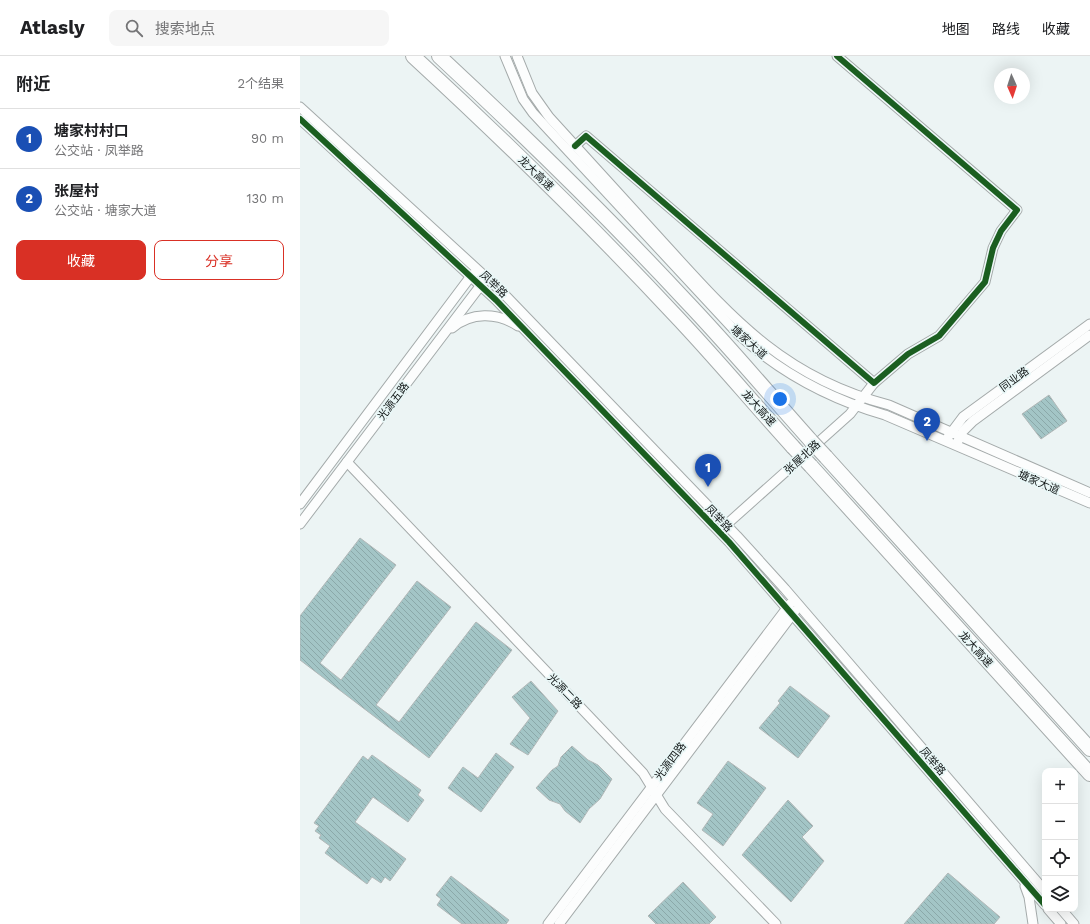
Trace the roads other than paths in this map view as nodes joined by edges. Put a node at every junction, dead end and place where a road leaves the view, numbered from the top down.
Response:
1 (413, 56) edge
2 (439, 56) edge
3 (505, 56) edge
4 (517, 56) edge
5 (836, 56) edge
6 (300, 107) edge
7 (300, 120) edge
8 (575, 146) junction
9 (471, 276) junction
10 (483, 278) junction
11 (1090, 324) edge
12 (529, 334) junction
13 (1090, 334) edge
14 (443, 335) junction
15 (874, 384) junction
16 (863, 398) junction
17 (855, 406) junction
18 (951, 432) junction
19 (961, 436) junction
20 (946, 441) junction
21 (956, 446) junction
22 (347, 462) junction
23 (1090, 493) edge
24 (300, 504) edge
25 (1090, 504) edge
26 (303, 512) edge
27 (300, 524) edge
28 (726, 525) junction
29 (798, 604) junction
30 (789, 611) junction
31 (1090, 749) edge
32 (1090, 774) edge
33 (651, 786) junction
34 (656, 795) junction
35 (1020, 876) junction
36 (1042, 888) edge
37 (1042, 902) edge
38 (1052, 912) edge
39 (1062, 912) edge
40 (1065, 922) edge
41 (548, 924) edge
42 (559, 924) edge
43 (776, 924) edge
44 (1033, 924) edge

1 - 32 highway, 龙大高速, bridge
2 - 31 highway, 龙大高速, bridge
3 - 17 street, 塘家大道
4 - 8 street, 塘家大道
5 - 15 street, 张屋北路
6 - 10 street, 凤举路
7 - 9 street, 凤举路
8 - 15 street
8 - 16 street, 塘家大道
9 - 10 street, 光源五路
9 - 10 street, 凤举路
9 - 24 street, 光源五路
10 - 12 street, 凤举路
10 - 14 street, 光源五路
10 - 28 street, 凤举路
11 - 18 street, 同业路
12 - 14 street
12 - 30 street, 凤举路
13 - 19 street, 同业路
14 - 22 street, 光源五路
15 - 16 street, 张屋北路
16 - 17 street, 张屋北路
16 - 18 street, 塘家大道
17 - 20 street, 塘家大道
17 - 28 street, 张屋北路
18 - 19 street, 塘家大道
18 - 20 street, 同业路
19 - 21 street, 同业路
19 - 23 street, 塘家大道
20 - 21 street, 塘家大道
21 - 25 street, 塘家大道
22 - 26 street, 光源五路
22 - 33 street, 光源二路
26 - 27 street, 光源五路
28 - 29 street, 凤举路
29 - 30 street, 光源四路
29 - 36 street, 凤举路
30 - 33 street, 光源四路
30 - 34 street, 光源四路
30 - 35 street, 凤举路
33 - 34 street, 光源二路
33 - 41 street, 光源四路
34 - 42 street, 光源四路
34 - 43 street, 光源二路
35 - 37 street, 凤举路
35 - 44 street
38 - 40 street
39 - 40 street

